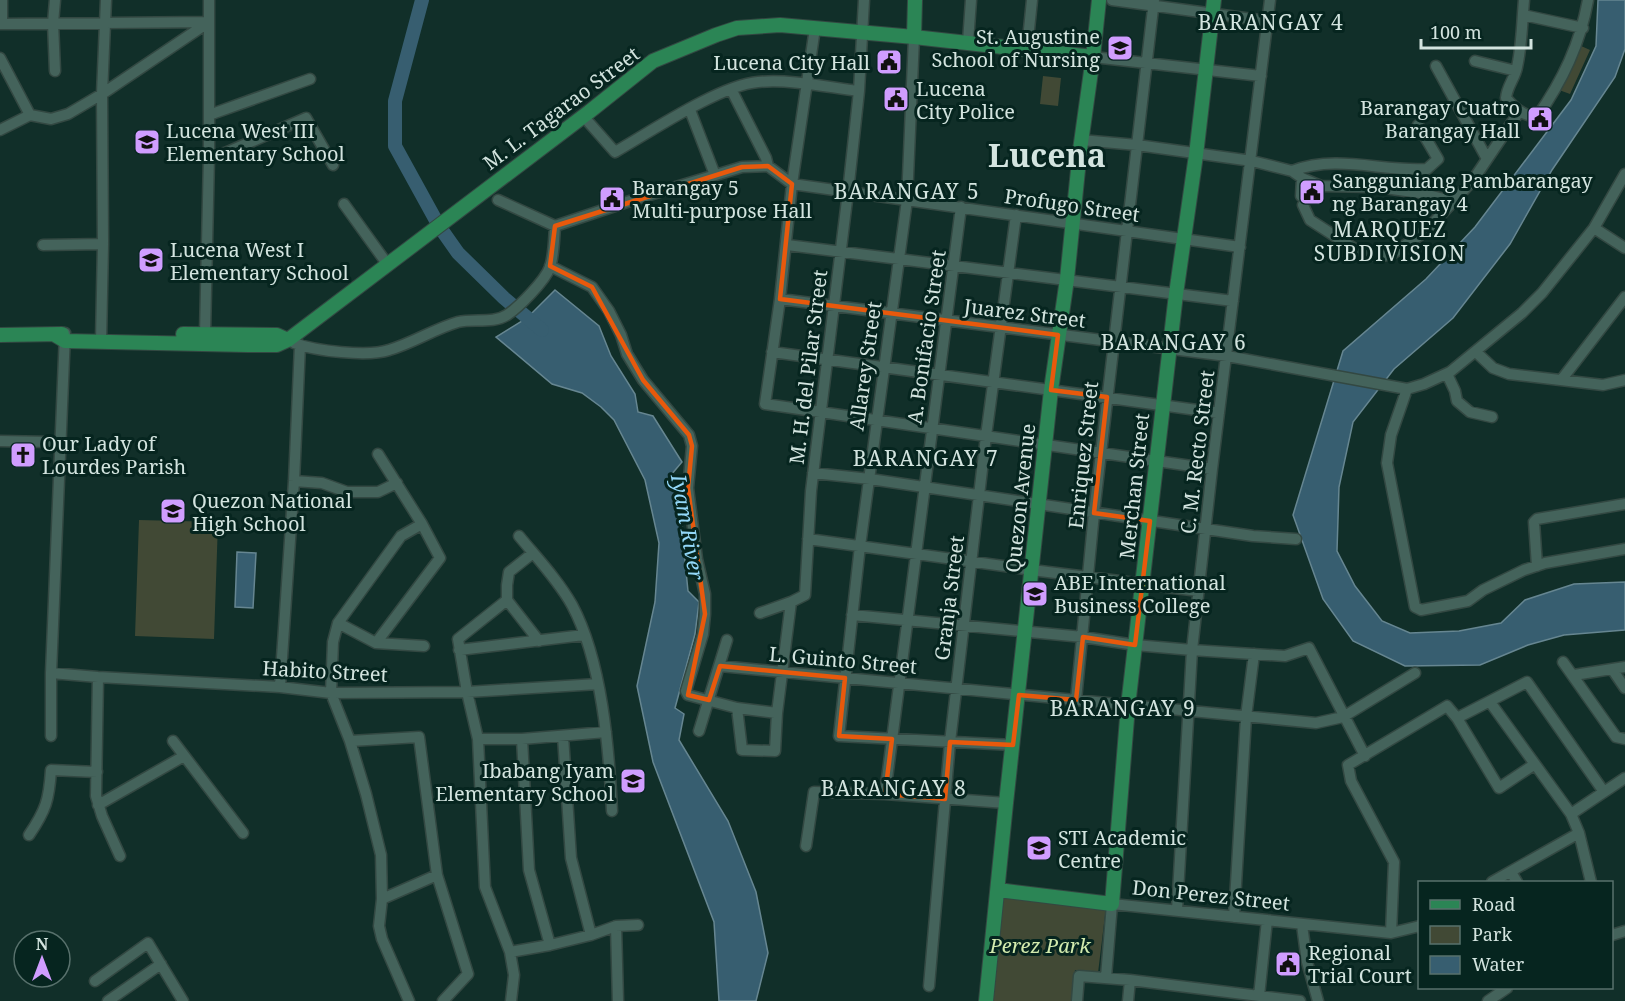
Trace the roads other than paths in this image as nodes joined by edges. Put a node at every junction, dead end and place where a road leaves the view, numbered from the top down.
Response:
1 (2, 0) edge
2 (55, 0) edge
3 (106, 0) edge
4 (209, 0) edge
5 (864, 0) edge
6 (915, 0) edge
7 (971, 0) edge
8 (1032, 0) edge
9 (1099, 0) edge
10 (1112, 0) edge
11 (1270, 0) edge
12 (1524, 0) edge
13 (1588, 0) edge
14 (1154, 3) edge
15 (1213, 7) edge
16 (1523, 15) junction
17 (1267, 21) junction
18 (209, 22) junction
19 (53, 23) junction
20 (1, 24) edge
21 (105, 24) junction
22 (814, 28) junction
23 (1583, 28) junction
24 (862, 32) junction
25 (914, 36) junction
26 (968, 42) junction
27 (1028, 49) junction
28 (1094, 57) junction
29 (0, 58) edge
30 (1474, 61) dead end
31 (1147, 62) junction
32 (1436, 66) dead end
33 (1205, 70) junction
34 (55, 71) dead end
35 (1516, 71) junction
36 (1260, 76) junction
37 (310, 79) dead end
38 (807, 85) junction
39 (731, 89) junction
40 (859, 91) junction
41 (102, 93) junction
42 (690, 110) junction
43 (1519, 111) junction
44 (30, 115) junction
45 (209, 115) junction
46 (584, 117) junction
47 (1418, 125) dead end
48 (0, 130) edge
49 (1082, 140) junction
50 (1137, 145) junction
51 (1196, 155) junction
52 (209, 156) junction
53 (1486, 157) junction
54 (1252, 161) junction
55 (333, 165) dead end
56 (768, 166) junction
57 (1292, 171) junction
58 (1625, 174) edge
59 (715, 176) junction
60 (1302, 178) junction
61 (792, 184) junction
62 (848, 192) junction
63 (498, 200) dead end
64 (907, 200) junction
65 (1452, 201) junction
66 (344, 204) dead end
67 (961, 207) junction
68 (1016, 215) junction
69 (1072, 224) junction
70 (555, 226) junction
71 (1594, 228) junction
72 (1126, 232) junction
73 (1184, 239) junction
74 (103, 244) junction
75 (43, 245) dead end
76 (787, 245) junction
77 (1240, 247) junction
78 (1625, 248) edge
79 (841, 252) junction
80 (900, 258) junction
81 (388, 265) junction
82 (953, 265) junction
83 (550, 266) junction
84 (1010, 272) junction
85 (1067, 279) junction
86 (1121, 286) junction
87 (1176, 294) junction
88 (1625, 297) edge
89 (780, 299) junction
90 (1233, 301) junction
91 (834, 304) junction
92 (892, 313) junction
93 (946, 321) junction
94 (1002, 328) junction
95 (205, 334) junction
96 (0, 335) edge
97 (62, 336) junction
98 (1058, 336) junction
99 (101, 337) junction
100 (294, 343) junction
101 (1114, 343) junction
102 (1170, 350) junction
103 (772, 352) junction
104 (1476, 352) junction
105 (1227, 356) junction
106 (826, 358) junction
107 (884, 366) junction
108 (1447, 374) junction
109 (939, 375) junction
110 (1562, 379) junction
111 (1625, 380) edge
112 (994, 382) junction
113 (1407, 389) junction
114 (1052, 390) junction
115 (1107, 397) junction
116 (1163, 404) junction
117 (820, 411) junction
118 (1219, 413) junction
119 (1492, 417) dead end
120 (877, 421) junction
121 (932, 428) junction
122 (986, 436) junction
123 (0, 441) edge
124 (1046, 445) junction
125 (59, 446) junction
126 (1101, 452) junction
127 (378, 454) dead end
128 (1156, 462) junction
129 (1212, 469) junction
130 (813, 473) junction
131 (870, 479) junction
132 (294, 482) junction
133 (397, 483) junction
134 (924, 487) junction
135 (980, 495) junction
136 (1625, 504) edge
137 (1039, 505) junction
138 (1094, 513) junction
139 (1150, 521) junction
140 (422, 525) junction
141 (1206, 529) junction
142 (519, 536) dead end
143 (808, 539) junction
144 (1296, 539) dead end
145 (860, 546) junction
146 (1625, 549) edge
147 (533, 553) junction
148 (915, 554) junction
149 (972, 562) junction
150 (1536, 566) junction
151 (1032, 570) junction
152 (1088, 578) junction
153 (1142, 584) junction
154 (1199, 591) junction
155 (507, 600) junction
156 (790, 602) junction
157 (760, 613) dead end
158 (852, 615) junction
159 (906, 620) junction
160 (338, 623) junction
161 (964, 626) junction
162 (1026, 631) junction
163 (584, 635) junction
164 (1083, 637) junction
165 (727, 640) dead end
166 (539, 641) junction
167 (376, 643) junction
168 (459, 644) junction
169 (1135, 645) junction
170 (424, 646) dead end
171 (1192, 650) junction
172 (1254, 654) junction
173 (1563, 662) dead end
174 (720, 666) junction
175 (1625, 666) edge
176 (1612, 669) junction
177 (51, 672) junction
178 (782, 673) junction
179 (1415, 673) dead end
180 (1574, 675) junction
181 (98, 677) junction
182 (845, 678) junction
183 (900, 682) junction
184 (598, 684) junction
185 (280, 687) junction
186 (957, 688) junction
187 (1625, 688) edge
188 (467, 692) junction
189 (331, 693) junction
190 (1019, 695) junction
191 (708, 700) junction
192 (1076, 700) junction
193 (1490, 702) junction
194 (1128, 706) junction
195 (737, 708) junction
196 (1188, 712) junction
197 (777, 713) junction
198 (1246, 717) junction
199 (1343, 717) junction
200 (1457, 718) junction
201 (699, 731) dead end
202 (606, 732) junction
203 (51, 736) dead end
204 (563, 736) junction
205 (478, 739) junction
206 (892, 739) junction
207 (1625, 739) edge
208 (522, 740) junction
209 (173, 741) dead end
210 (351, 741) junction
211 (950, 742) junction
212 (1013, 745) junction
213 (184, 756) junction
214 (1365, 756) junction
215 (1535, 764) junction
216 (97, 772) junction
217 (1625, 778) edge
218 (1604, 792) junction
219 (885, 794) junction
220 (945, 799) junction
221 (1006, 803) junction
222 (98, 805) junction
223 (612, 811) dead end
224 (1571, 814) junction
225 (243, 833) dead end
226 (1579, 833) junction
227 (29, 835) dead end
228 (806, 846) dead end
229 (120, 856) dead end
230 (1510, 872) junction
231 (436, 874) junction
232 (1494, 881) edge
233 (1515, 881) edge
234 (1591, 881) edge
235 (998, 890) junction
236 (382, 899) junction
237 (1112, 904) junction
238 (1177, 910) junction
239 (1234, 917) junction
240 (1267, 920) junction
241 (638, 925) dead end
242 (1302, 925) junction
243 (616, 926) junction
244 (1418, 926) edge
245 (1391, 933) junction
246 (591, 935) junction
247 (550, 945) junction
248 (510, 952) junction
249 (161, 964) junction
250 (1106, 977) junction
251 (1130, 980) junction
252 (94, 981) dead end
253 (929, 986) dead end
254 (1504, 989) edge
255 (1259, 996) junction
256 (108, 1001) edge
257 (183, 1001) edge
258 (409, 1001) edge
259 (443, 1001) edge
260 (511, 1001) edge
261 (618, 1001) edge
262 (987, 1001) edge
263 (1077, 1001) edge
264 (1128, 1001) edge
265 (1300, 1001) edge
266 (1318, 1001) edge
267 (1488, 1001) edge

1 - 20 street
2 - 19 street
3 - 21 street
4 - 18 street
5 - 24 street, M. H. del Pilar Street
6 - 25 main road, Allarey Street
7 - 26 street
8 - 27 street
9 - 28 main road, Quezon Avenue
10 - 14 street
11 - 17 street, C. M. Recto Street
12 - 16 street
13 - 23 street
14 - 15 street
14 - 31 street, Enriquez Street
15 - 17 street
15 - 33 main road, Merchan Street
16 - 23 street
16 - 35 street
17 - 36 street, C. M. Recto Street
18 - 21 street
18 - 41 street
18 - 45 street
19 - 20 street
19 - 21 street
19 - 34 street
21 - 41 street
22 - 24 main road, M. L. Tagarao Street
22 - 38 street
22 - 46 main road, M. L. Tagarao Street
23 - 43 street
24 - 25 main road, M. L. Tagarao Street
24 - 40 street, M. H. del Pilar Street
25 - 26 main road, M. L. Tagarao Street
25 - 64 street, Allarey Street
26 - 27 main road, M. L. Tagarao Street
27 - 28 main road, M. L. Tagarao Street
28 - 31 street, M. L. Tagarao Street
28 - 49 main road, Quezon Avenue
29 - 44 street
30 - 35 street
31 - 33 street, M. L. Tagarao Street
31 - 50 street, Enriquez Street
32 - 53 street
33 - 36 street, M. L. Tagarao Street
33 - 51 main road, Merchan Street
35 - 43 street
36 - 54 street, C. M. Recto Street
37 - 45 street
38 - 39 street
38 - 40 street
38 - 61 street
39 - 42 street
39 - 56 street
40 - 62 street, M. H. del Pilar Street
41 - 44 street
41 - 74 street
42 - 46 street
42 - 59 street
43 - 53 street
44 - 48 street
45 - 52 street
46 - 81 main road, M. L. Tagarao Street
47 - 57 street
49 - 50 street
49 - 69 main road, Quezon Avenue
50 - 51 street
50 - 72 street, Enriquez Street
51 - 54 street
51 - 73 main road, Merchan Street
52 - 55 street
52 - 95 street
53 - 65 street
54 - 57 street
54 - 77 street, C. M. Recto Street
56 - 59 street
56 - 61 street
57 - 60 street
58 - 71 street
59 - 70 street
60 - 65 street
60 - 65 street
61 - 62 street, Profugo Street
61 - 76 street
62 - 64 street, Profugo Street
62 - 79 street, M. H. del Pilar Street
63 - 70 street
64 - 67 street, Profugo Street
64 - 80 street, Allarey Street
66 - 81 street
67 - 68 street, Profugo Street
67 - 82 street, A. Bonifacio Street
68 - 69 street, Profugo Street
68 - 84 street, Granja Street
69 - 72 street, Profugo Street
69 - 85 main road, Quezon Avenue
70 - 83 street
71 - 78 street
71 - 104 street
72 - 73 street, Profugo Street
72 - 86 street, Enriquez Street
73 - 77 street, Profugo Street
73 - 87 main road, Merchan Street
74 - 75 street
74 - 99 street
76 - 79 street
76 - 89 street
77 - 90 street, C. M. Recto Street
79 - 80 street
79 - 91 street, M. H. del Pilar Street
80 - 82 street
80 - 92 street, Allarey Street
81 - 100 main road, M. L. Tagarao Street
82 - 84 street
82 - 93 street, A. Bonifacio Street
83 - 100 street
83 - 191 street
84 - 85 street
84 - 94 street, Granja Street
85 - 86 street
85 - 98 main road, Quezon Avenue
86 - 87 street
86 - 101 street, Enriquez Street
87 - 90 street
87 - 102 main road, Merchan Street
88 - 110 street
89 - 91 street, Juarez Street
89 - 103 street
90 - 105 street, C. M. Recto Street
91 - 92 street, Juarez Street
91 - 106 street, M. H. del Pilar Street
92 - 93 street, Juarez Street
92 - 107 street, Allarey Street
93 - 94 street, Juarez Street
93 - 109 street, A. Bonifacio Street
94 - 98 street, Juarez Street
94 - 112 street, Granja Street
95 - 99 main road, M. L. Tagarao Street
95 - 100 main road, M. L. Tagarao Street
96 - 97 main road, M. L. Tagarao Street
97 - 99 main road, M. L. Tagarao Street
97 - 125 street
98 - 101 street, Juarez Street
98 - 114 main road, Quezon Avenue
99 - 100 main road, M. L. Tagarao Street
100 - 132 street
101 - 102 street, Juarez Street
101 - 115 street, Enriquez Street
102 - 105 street, Juarez Street
102 - 116 main road, Merchan Street
103 - 106 street
103 - 117 street
104 - 108 street
104 - 110 street
105 - 113 street, Juarez Street
105 - 118 street, C. M. Recto Street
106 - 107 street
106 - 117 street, M. H. del Pilar Street
107 - 109 street
107 - 120 street, Allarey Street
108 - 113 street
108 - 119 street
109 - 112 street
109 - 121 street, A. Bonifacio Street
110 - 111 street
112 - 114 street
112 - 122 street, Granja Street
113 - 150 street
114 - 115 street
114 - 124 main road, Quezon Avenue
115 - 116 street
115 - 126 street, Enriquez Street
116 - 118 street
116 - 128 main road, Merchan Street
117 - 120 street
117 - 130 street, M. H. del Pilar Street
118 - 129 street, C. M. Recto Street
120 - 121 street
120 - 131 street, Allarey Street
121 - 122 street
121 - 134 street, A. Bonifacio Street
122 - 124 street
122 - 135 street, Granja Street
123 - 125 street
124 - 126 street
124 - 137 main road, Quezon Avenue
125 - 177 street
126 - 128 street
126 - 138 street, Enriquez Street
127 - 133 street
128 - 129 street
128 - 139 main road, Merchan Street
129 - 141 street, C. M. Recto Street
130 - 131 street
130 - 143 street, M. H. del Pilar Street
131 - 134 street
131 - 145 street, Allarey Street
132 - 133 street
132 - 185 street
133 - 140 street
134 - 135 street
134 - 148 street, A. Bonifacio Street
135 - 137 street
135 - 149 street, Granja Street
136 - 150 street
137 - 138 street
137 - 151 main road, Quezon Avenue
138 - 139 street
138 - 152 street, Enriquez Street
139 - 141 street
139 - 153 main road, Merchan Street
140 - 160 street
140 - 167 street
141 - 144 street
141 - 154 street, C. M. Recto Street
142 - 147 street
143 - 145 street
143 - 156 street, M. H. del Pilar Street
145 - 148 street
145 - 158 street, Allarey Street
146 - 150 street
147 - 155 street
147 - 163 street
148 - 149 street
148 - 159 street, A. Bonifacio Street
149 - 151 street
149 - 161 street, Granja Street
151 - 152 street
151 - 162 main road, Quezon Avenue
152 - 153 street
152 - 164 street, Enriquez Street
153 - 154 street
153 - 169 main road, Merchan Street
154 - 171 street, C. M. Recto Street
155 - 166 street
155 - 168 street
156 - 157 street
156 - 178 street
158 - 159 street
158 - 182 street, Allarey Street
159 - 161 street
159 - 183 street, A. Bonifacio Street
160 - 167 street
160 - 189 street
161 - 162 street
161 - 186 street, Granja Street
162 - 164 street
162 - 190 main road, Quezon Avenue
163 - 166 street
163 - 184 street
164 - 169 street
164 - 192 street, Enriquez Street
165 - 174 street
166 - 168 street
167 - 170 street
168 - 188 street
169 - 171 street
169 - 194 main road, Merchan Street
171 - 172 street
171 - 196 street, C. M. Recto Street
172 - 198 street
172 - 199 street
173 - 180 street
174 - 178 street, L. Guinto Street
174 - 191 street
175 - 176 street
176 - 180 street
176 - 187 street
177 - 181 street, Habito Street
177 - 203 street
178 - 182 street, L. Guinto Street
178 - 197 street
179 - 199 street, L. Guinto Street
180 - 207 street
181 - 185 street, Habito Street
181 - 216 street
182 - 183 street, L. Guinto Street
182 - 206 street, Allarey Street
183 - 186 street, L. Guinto Street
183 - 206 street, A. Bonifacio Street
184 - 188 street, Habito Street
184 - 202 street
185 - 189 street, Habito Street
186 - 190 street, L. Guinto Street
186 - 211 street, Granja Street
188 - 189 street, Habito Street
188 - 205 street
189 - 210 street
190 - 192 street, L. Guinto Street
190 - 212 main road, Quezon Avenue
191 - 195 street
191 - 201 street
192 - 194 street, L. Guinto Street
193 - 200 street
193 - 215 street
193 - 218 street
194 - 196 street, L. Guinto Street
194 - 237 main road, Merchan Street
195 - 197 street
195 - 197 street
196 - 198 street, L. Guinto Street
196 - 238 street, C. M. Recto Street
198 - 199 street, L. Guinto Street
198 - 239 street
199 - 214 street
200 - 214 street
200 - 215 street
202 - 204 street
202 - 223 street
204 - 208 street
204 - 246 street
205 - 208 street
205 - 248 street
206 - 211 street
206 - 219 street, A. Bonifacio Street
208 - 247 street
209 - 213 street
210 - 231 street
210 - 236 street
211 - 212 street
211 - 220 street, Granja Street
212 - 221 main road, Quezon Avenue
213 - 222 street
213 - 225 street
214 - 245 street
215 - 224 street
216 - 222 street
216 - 227 street
217 - 218 street
218 - 224 street
219 - 220 street
219 - 228 street
220 - 221 street
220 - 253 street, Granja Street
221 - 235 main road, Quezon Avenue
222 - 229 street
224 - 226 street
226 - 230 street
226 - 234 street
230 - 232 street
230 - 233 street
231 - 236 street
231 - 259 street
235 - 237 main road, Don Perez Street
235 - 262 main road, Quezon Avenue
236 - 258 street
237 - 238 street, Don Perez Street
237 - 250 street, Merchan Street
238 - 239 street, Don Perez Street
239 - 240 street, Don Perez Street
240 - 242 street, Don Perez Street
240 - 255 street
241 - 243 street
242 - 245 street, Don Perez Street
242 - 266 street
243 - 246 street
243 - 261 street
244 - 245 street, Don Perez Street
246 - 247 street
247 - 248 street
248 - 260 street
249 - 252 street
249 - 256 street
249 - 257 street
250 - 251 street
250 - 263 street
251 - 255 street
251 - 264 street
254 - 267 street
255 - 265 street

